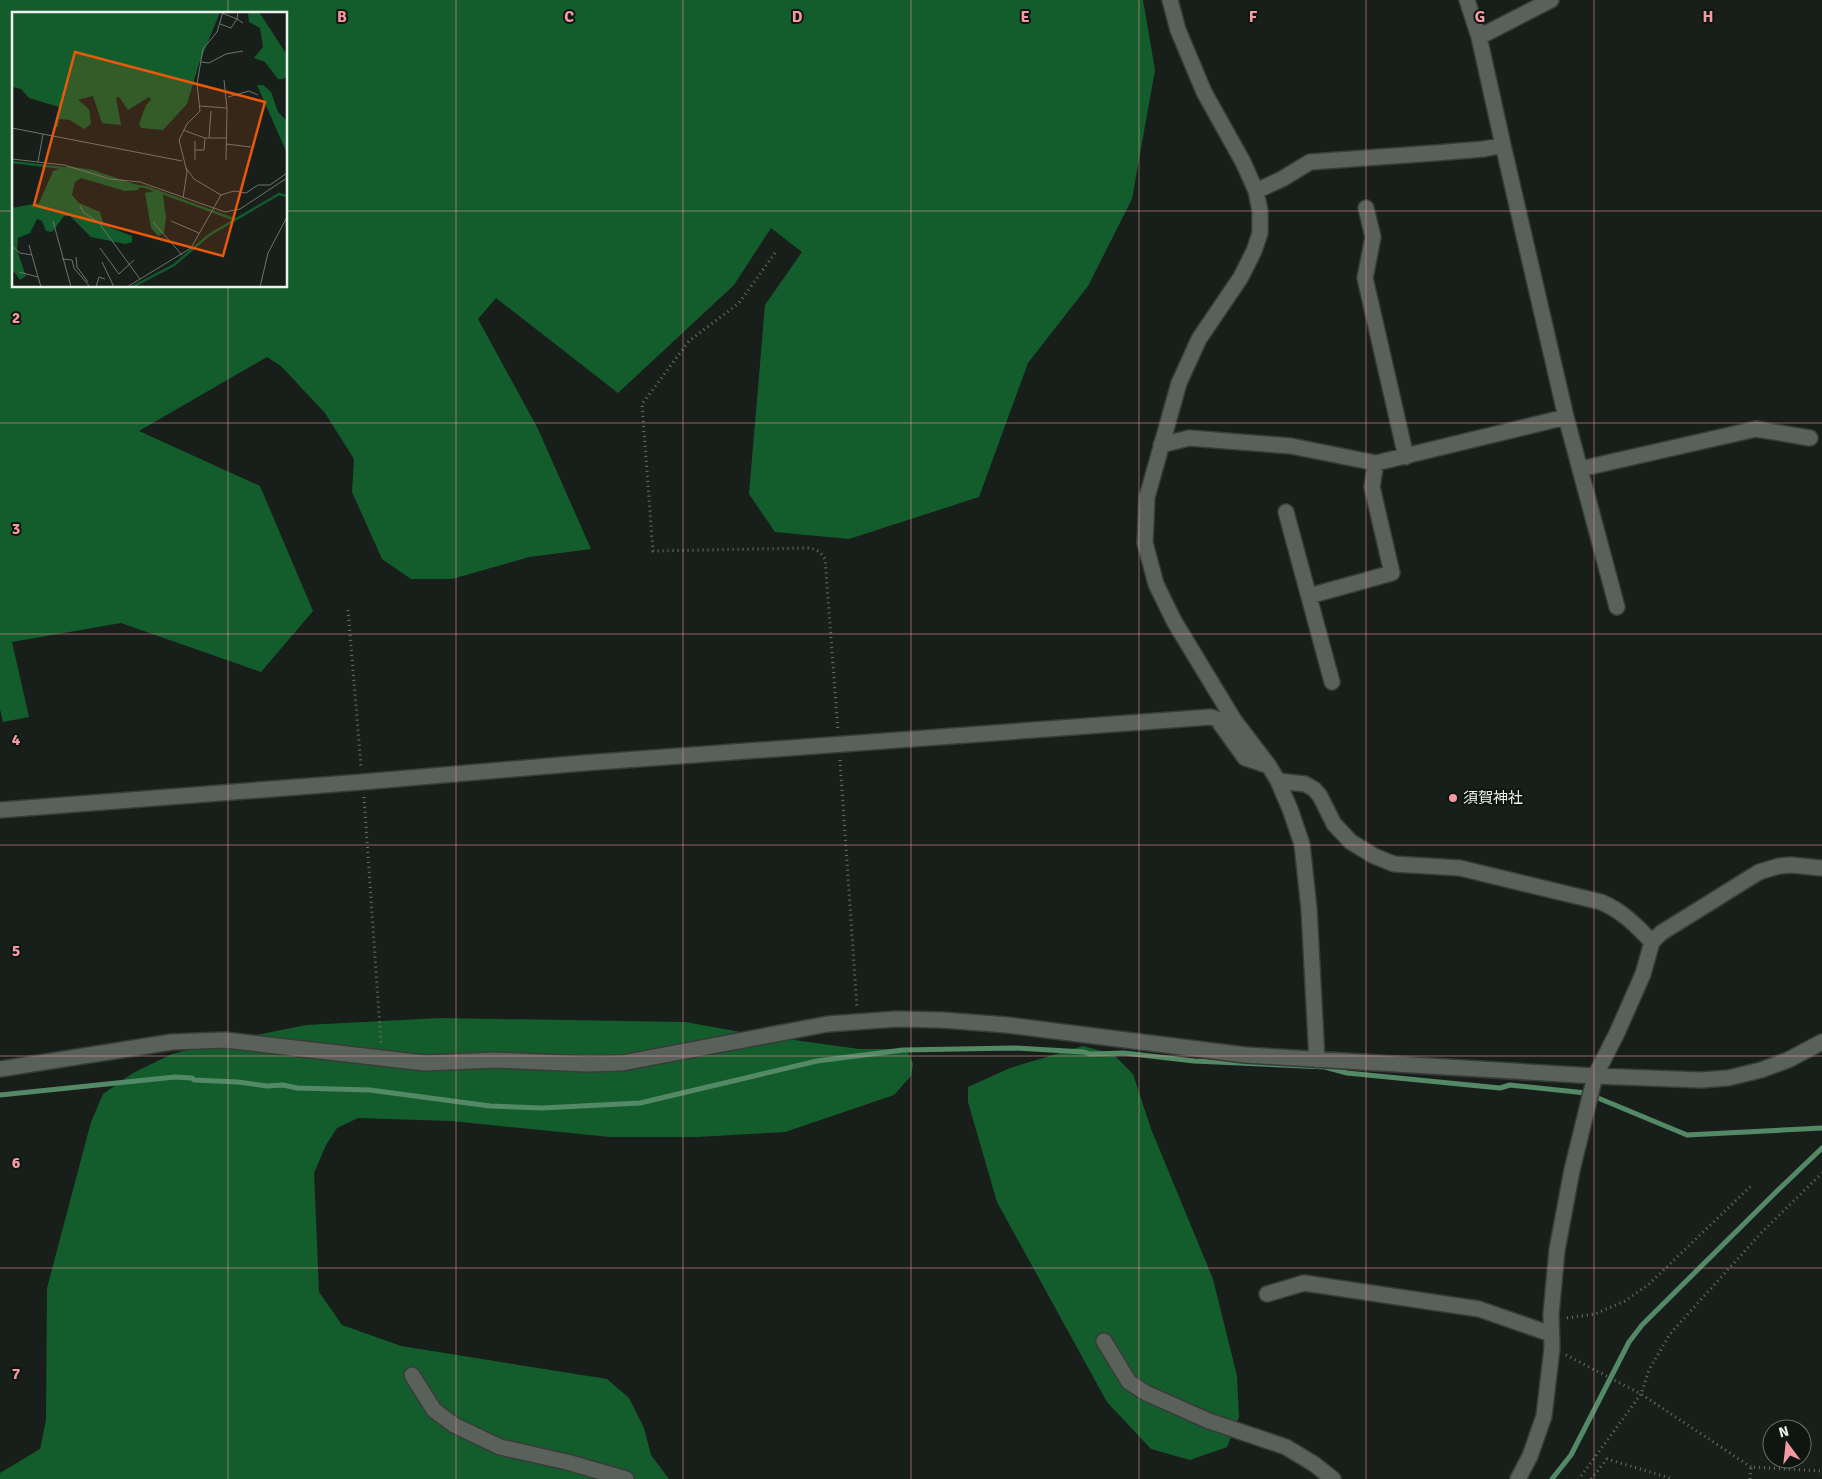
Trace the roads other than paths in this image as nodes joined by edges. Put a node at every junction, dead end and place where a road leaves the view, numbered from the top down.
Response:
1 (1170, 0) edge
2 (1467, 0) edge
3 (1551, 0) edge
4 (1479, 36) junction
5 (1503, 145) junction
6 (1256, 191) junction
7 (1366, 208) dead end
8 (1566, 417) junction
9 (1810, 438) dead end
10 (1161, 445) junction
11 (1406, 456) junction
12 (1376, 463) junction
13 (1580, 469) junction
14 (1286, 512) dead end
15 (1309, 596) junction
16 (1617, 607) dead end
17 (1332, 682) dead end
18 (1269, 766) junction
19 (1278, 781) junction
20 (0, 810) edge
21 (1822, 868) edge
22 (1652, 942) junction
23 (1822, 1042) edge
24 (1317, 1060) junction
25 (0, 1069) edge
26 (1595, 1076) junction
27 (1267, 1294) dead end
28 (1551, 1327) junction
29 (1104, 1341) dead end
30 (412, 1375) dead end
31 (626, 1479) edge
32 (1333, 1479) edge
33 (1518, 1479) edge

1 - 6 street
2 - 4 street
3 - 4 street
4 - 5 street
5 - 6 street
5 - 8 street
6 - 10 street
7 - 11 street
8 - 11 street
8 - 13 street
9 - 13 street
10 - 12 street
10 - 18 street
11 - 12 street
12 - 15 street
13 - 16 street
14 - 15 street
15 - 17 street
18 - 19 street
18 - 20 street
19 - 22 street
19 - 24 street
21 - 22 street
22 - 26 street
23 - 26 street
24 - 25 street
24 - 26 street
26 - 28 street
27 - 28 street
28 - 33 street
29 - 32 street
30 - 31 street

